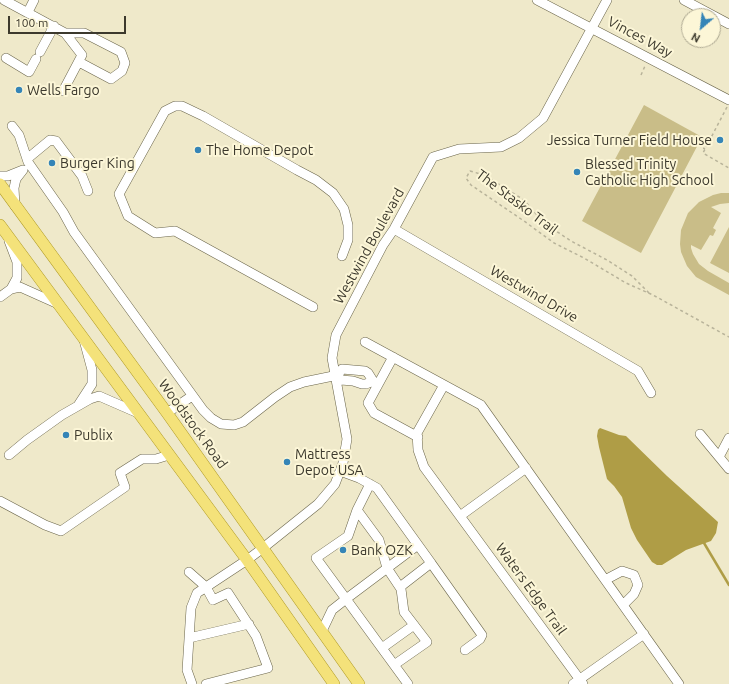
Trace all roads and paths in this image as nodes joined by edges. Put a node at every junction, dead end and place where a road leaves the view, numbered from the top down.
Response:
1 (4, 0) edge
2 (34, 0) edge
3 (537, 0) edge
4 (607, 0) edge
5 (684, 0) edge
6 (28, 12) junction
7 (729, 24) edge
8 (54, 26) junction
9 (593, 28) junction
10 (65, 33) junction
11 (6, 58) dead end
12 (79, 62) junction
13 (647, 64) dead end
14 (641, 75) dead end
15 (63, 91) dead end
16 (729, 100) edge
17 (729, 107) edge
18 (12, 126) dead end
19 (698, 145) dead end
20 (705, 148) junction
21 (27, 165) junction
22 (729, 168) edge
23 (0, 176) edge
24 (0, 184) edge
25 (88, 191) dead end
26 (16, 206) junction
27 (3, 229) edge
28 (394, 229) junction
29 (342, 256) dead end
30 (11, 289) junction
31 (649, 293) junction
32 (0, 297) edge
33 (58, 304) junction
34 (313, 307) dead end
35 (729, 337) edge
36 (84, 338) junction
37 (365, 342) dead end
38 (393, 357) junction
39 (354, 370) junction
40 (336, 375) junction
41 (353, 381) junction
42 (376, 382) junction
43 (444, 385) junction
44 (650, 393) dead end
45 (192, 396) junction
46 (79, 404) junction
47 (138, 413) junction
48 (167, 413) junction
49 (700, 434) dead end
50 (418, 437) junction
51 (729, 438) edge
52 (9, 455) dead end
53 (169, 455) junction
54 (719, 457) junction
55 (526, 468) junction
56 (729, 470) edge
57 (340, 471) junction
58 (370, 484) junction
59 (0, 501) edge
60 (357, 510) junction
61 (460, 516) junction
62 (418, 545) junction
63 (263, 548) junction
64 (247, 560) junction
65 (431, 563) junction
66 (387, 568) junction
67 (189, 572) dead end
68 (605, 580) junction
69 (206, 587) junction
70 (400, 587) junction
71 (346, 599) junction
72 (623, 605) junction
73 (249, 624) junction
74 (414, 625) junction
75 (322, 631) junction
76 (644, 634) junction
77 (189, 638) junction
78 (382, 648) junction
79 (465, 650) dead end
80 (394, 665) junction
81 (190, 682) edge
82 (578, 682) edge
83 (206, 684) edge
84 (334, 684) edge
85 (359, 684) edge
86 (408, 684) edge
87 (678, 684) edge

1 - 6 street
2 - 6 street
3 - 9 street, Vinces Way
4 - 9 street, Westwind Boulevard
5 - 7 street
6 - 8 street
8 - 10 street
8 - 11 street
9 - 16 street, Vinces Way
9 - 28 street, Westwind Boulevard
10 - 12 street
10 - 12 street
12 - 15 street
13 - 14 path
17 - 20 path
18 - 21 street
19 - 20 path
20 - 22 path
21 - 23 street
21 - 25 street
21 - 26 street
21 - 45 street
24 - 26 main road, Woodstock Road
26 - 48 main road, Woodstock Road
27 - 30 street
27 - 33 main road
28 - 40 street, Westwind Boulevard
28 - 44 street, Westwind Drive
29 - 34 street
30 - 32 street
30 - 33 street
31 - 31 path, The Stasko Trail
31 - 35 path, The Stasko Trail
33 - 36 main road
36 - 46 street
36 - 47 main road
37 - 38 street
38 - 42 street
38 - 43 street
39 - 40 street
39 - 41 street
39 - 42 street
40 - 41 street
40 - 45 street
40 - 57 street, Westwind Boulevard
41 - 42 street
42 - 50 street
43 - 50 street, Waters Edge Trail
43 - 55 street
45 - 48 street
46 - 47 street
46 - 52 street
47 - 53 main road
48 - 63 main road, Woodstock Road
49 - 54 street
50 - 61 street, Waters Edge Trail
51 - 54 street
53 - 59 street
53 - 64 main road
54 - 56 street
55 - 61 street
55 - 68 street
57 - 58 street
57 - 63 street, Westwind Boulevard
58 - 60 street
58 - 62 street
60 - 66 street
60 - 71 street
61 - 82 street, Waters Edge Trail
62 - 65 street
62 - 66 street
63 - 64 street, Westwind Boulevard
63 - 75 main road, Woodstock Road
64 - 69 street, Westwind Boulevard
64 - 84 main road
65 - 70 street
65 - 79 street
66 - 70 street
66 - 71 street
67 - 69 street
68 - 72 street
68 - 72 street
69 - 73 street
69 - 77 street, Westwind Boulevard
70 - 74 street
71 - 75 street
71 - 78 street
72 - 76 street
73 - 77 street
73 - 83 street
74 - 78 street
74 - 80 street
75 - 85 main road, Woodstock Road
76 - 82 street, Waters Edge Trail
76 - 87 street
77 - 81 street, Westwind Boulevard
78 - 80 street
80 - 86 street

